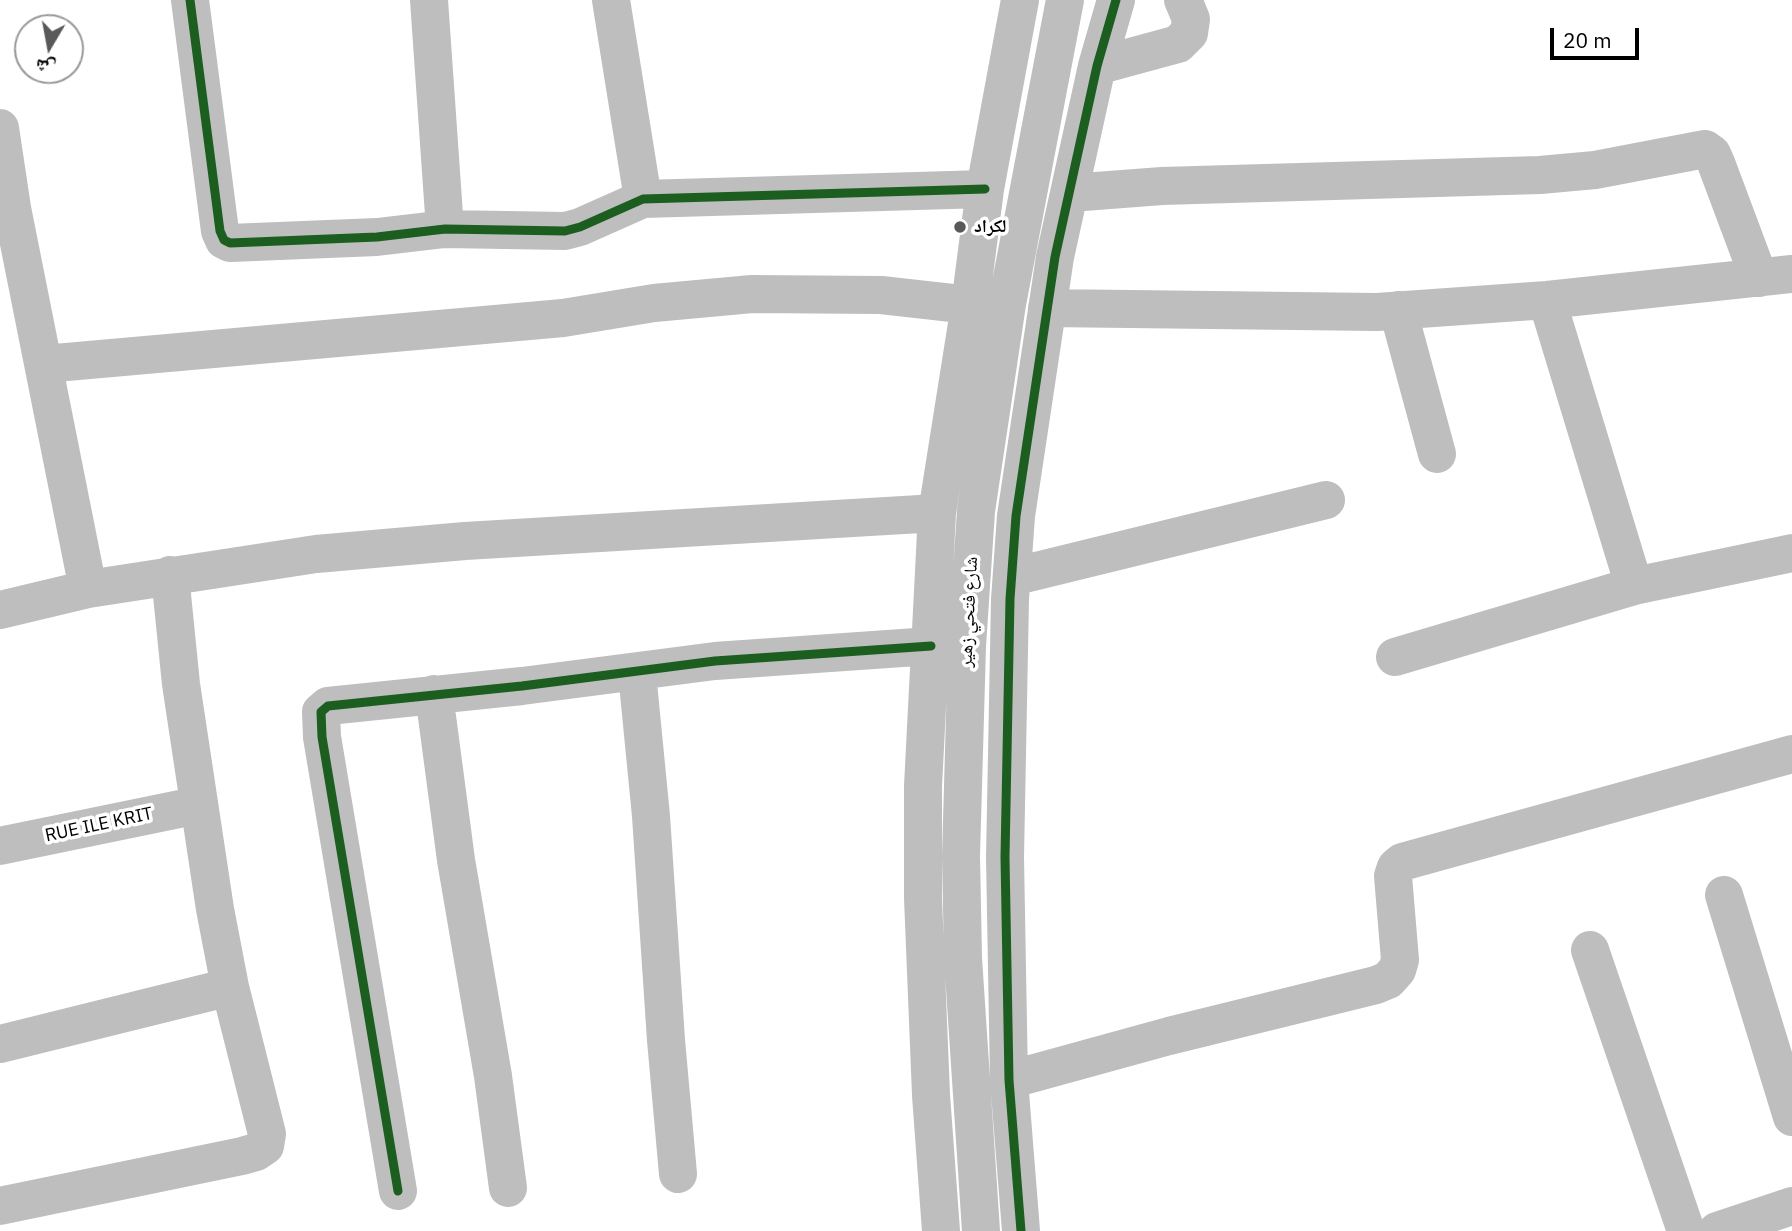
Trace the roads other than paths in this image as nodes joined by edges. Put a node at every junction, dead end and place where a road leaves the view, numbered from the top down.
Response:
1 (190, 0) edge
2 (429, 0) edge
3 (611, 0) edge
4 (1020, 0) edge
5 (1066, 0) edge
6 (1116, 0) edge
7 (1183, 0) edge
8 (1097, 66) junction
9 (0, 128) edge
10 (985, 189) junction
11 (1070, 192) junction
12 (643, 199) junction
13 (445, 229) junction
14 (1775, 276) edge
15 (1547, 300) junction
16 (970, 305) junction
17 (1047, 307) junction
18 (1398, 310) junction
19 (44, 364) junction
20 (1437, 454) dead end
21 (1326, 500) dead end
22 (937, 513) junction
23 (1792, 553) edge
24 (170, 575) junction
25 (1012, 577) junction
26 (1634, 586) junction
27 (88, 589) junction
28 (0, 610) edge
29 (931, 646) junction
30 (1395, 657) dead end
31 (637, 673) junction
32 (434, 694) junction
33 (1792, 754) edge
34 (199, 805) junction
35 (0, 846) edge
36 (1724, 895) dead end
37 (1590, 950) dead end
38 (230, 987) junction
39 (0, 1044) edge
40 (1009, 1080) junction
41 (1792, 1117) edge
42 (678, 1174) dead end
43 (508, 1188) dead end
44 (398, 1191) dead end
45 (0, 1206) edge
46 (1792, 1206) edge
47 (941, 1231) edge
48 (981, 1231) edge
49 (1020, 1231) edge
50 (1686, 1231) edge
51 (1717, 1231) edge

1 - 13 street
2 - 13 street
3 - 12 street
4 - 10 street, شارع فتحي زهير
5 - 48 street, شارع فتحي زهير
6 - 8 street
7 - 8 street
8 - 11 street
9 - 19 street
10 - 12 street
10 - 16 street, شارع فتحي زهير
11 - 14 street
11 - 17 street
12 - 13 street
14 - 15 street
15 - 18 street
15 - 26 street
16 - 19 street
16 - 22 street, شارع فتحي زهير
17 - 18 street
17 - 25 street
18 - 20 street
19 - 27 street
21 - 25 street
22 - 24 street
22 - 29 street, شارع فتحي زهير
23 - 26 street
24 - 27 street
24 - 34 street
25 - 40 street
26 - 30 street
27 - 28 street
29 - 31 street
29 - 47 street, شارع فتحي زهير
31 - 32 street
31 - 42 street
32 - 43 street
32 - 44 street
33 - 40 street
34 - 35 street, RUE ILE KRIT
34 - 38 street
36 - 41 street
37 - 50 street
38 - 39 street
38 - 45 street
40 - 49 street
46 - 51 street

